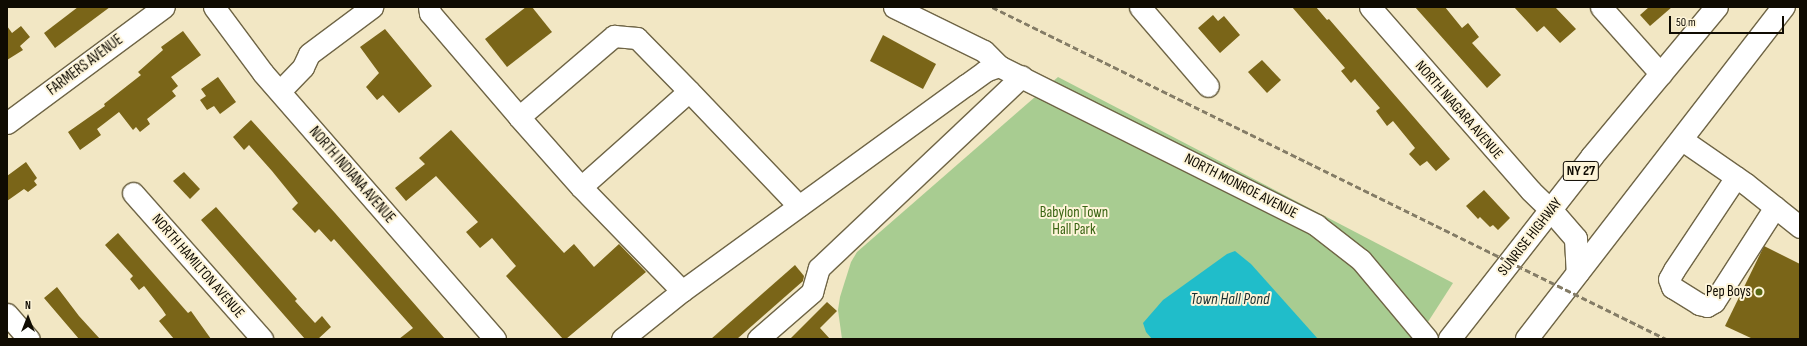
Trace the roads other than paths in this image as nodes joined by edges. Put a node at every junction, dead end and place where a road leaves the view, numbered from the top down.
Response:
1 (164, 7) edge
2 (214, 7) edge
3 (372, 7) edge
4 (429, 7) edge
5 (894, 7) edge
6 (1140, 7) edge
7 (1370, 7) edge
8 (1601, 7) edge
9 (1717, 7) edge
10 (1784, 7) edge
11 (999, 66) junction
12 (1661, 74) junction
13 (1022, 76) junction
14 (1208, 86) dead end
15 (280, 91) junction
16 (689, 91) junction
17 (518, 117) junction
18 (7, 123) edge
19 (1681, 139) junction
20 (1736, 177) junction
21 (581, 187) junction
22 (134, 193) dead end
23 (800, 206) junction
24 (1775, 207) junction
25 (1551, 210) junction
26 (1800, 227) edge
27 (1578, 273) junction
28 (682, 291) junction
29 (7, 314) edge
30 (29, 339) edge
31 (262, 339) edge
32 (495, 339) edge
33 (622, 339) edge
34 (758, 339) edge
35 (1427, 339) edge
36 (1450, 339) edge
37 (1527, 339) edge

1 - 18 street, FARMERS AVENUE
2 - 15 street, NORTH INDIANA AVENUE
3 - 15 street
4 - 17 street
5 - 11 street
6 - 14 street
7 - 25 street, NORTH NIAGARA AVENUE
8 - 12 street
9 - 12 highway, SUNRISE HIGHWAY / NY 27
10 - 19 highway
11 - 13 street, NORTH MONROE AVENUE
11 - 23 street
12 - 25 highway, SUNRISE HIGHWAY / NY 27
13 - 34 street
13 - 35 street, NORTH MONROE AVENUE
15 - 32 street, NORTH INDIANA AVENUE
16 - 17 street
16 - 21 street
16 - 23 street
17 - 21 street
19 - 20 street
19 - 27 highway
20 - 24 street
20 - 24 street
21 - 28 street
22 - 31 street, NORTH HAMILTON AVENUE
23 - 28 street
24 - 26 street
25 - 27 highway
25 - 36 highway, SUNRISE HIGHWAY / NY 27
27 - 37 highway
28 - 33 street
29 - 30 street

